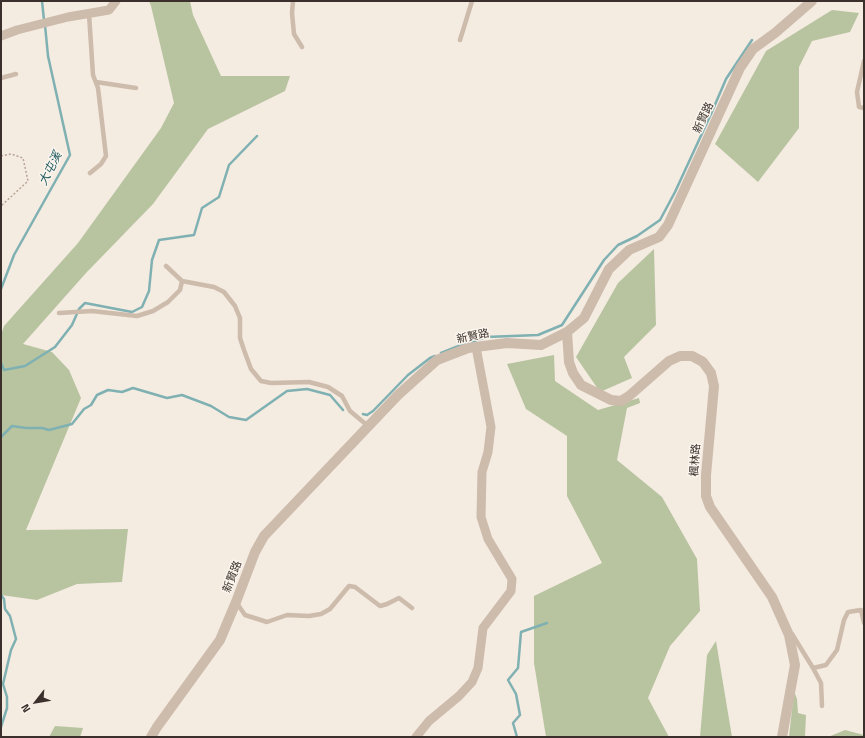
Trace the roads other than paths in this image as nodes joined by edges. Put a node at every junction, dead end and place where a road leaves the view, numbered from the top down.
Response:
1 (116, 1) edge
2 (293, 1) edge
3 (472, 1) edge
4 (812, 1) edge
5 (89, 14) junction
6 (1, 36) edge
7 (460, 40) dead end
8 (302, 47) dead end
9 (864, 61) edge
10 (16, 74) dead end
11 (1, 78) edge
12 (96, 82) junction
13 (136, 88) dead end
14 (864, 108) edge
15 (90, 173) dead end
16 (166, 266) dead end
17 (182, 281) junction
18 (59, 313) dead end
19 (567, 332) junction
20 (476, 347) junction
21 (368, 426) junction
22 (236, 602) junction
23 (412, 608) dead end
24 (783, 620) junction
25 (864, 624) edge
26 (813, 668) junction
27 (822, 706) dead end
28 (151, 737) edge
29 (416, 737) edge
30 (782, 737) edge

1 - 5 street
2 - 8 lane
3 - 7 lane
4 - 19 street, 新賢路
5 - 6 street
5 - 12 lane
9 - 14 lane
10 - 11 lane
12 - 13 lane
12 - 15 lane
16 - 17 lane
17 - 18 lane
17 - 21 lane
19 - 20 street, 新賢路
19 - 24 street, 楓林路
20 - 21 street, 新賢路
20 - 29 street
21 - 22 street, 新賢路
22 - 23 lane
22 - 28 street, 新賢路
24 - 26 lane
24 - 30 street, 楓林路
25 - 26 lane
26 - 27 lane

